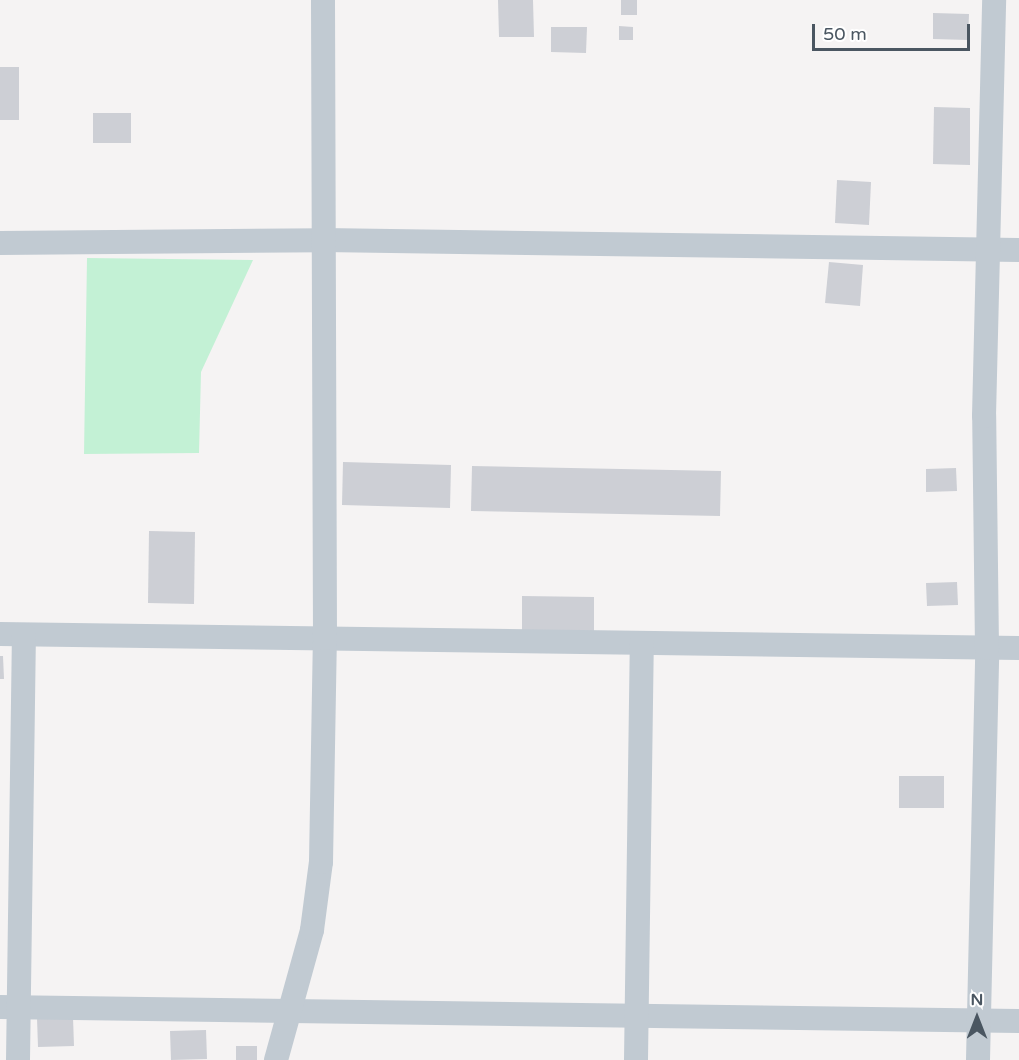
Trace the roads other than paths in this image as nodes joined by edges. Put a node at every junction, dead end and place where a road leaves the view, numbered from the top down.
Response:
1 (323, 0) edge
2 (994, 0) edge
3 (323, 240) junction
4 (0, 243) edge
5 (988, 250) junction
6 (1019, 250) edge
7 (0, 634) edge
8 (24, 635) junction
9 (325, 638) junction
10 (642, 643) junction
11 (987, 648) junction
12 (1019, 648) edge
13 (9, 1007) edge
14 (291, 1011) junction
15 (638, 1016) junction
16 (978, 1020) junction
17 (1019, 1020) edge
18 (18, 1060) edge
19 (276, 1060) edge
20 (636, 1060) edge
21 (978, 1060) edge

1 - 3 street
2 - 5 street
3 - 4 street
3 - 5 street
3 - 9 street
5 - 6 street
5 - 11 street
7 - 8 street
8 - 9 street
8 - 13 street
9 - 10 street
9 - 14 street
10 - 11 street
10 - 15 street
11 - 12 street
11 - 16 street
13 - 14 street
13 - 18 street
14 - 15 street
14 - 19 street
15 - 16 street
15 - 20 street
16 - 17 street
16 - 21 street

